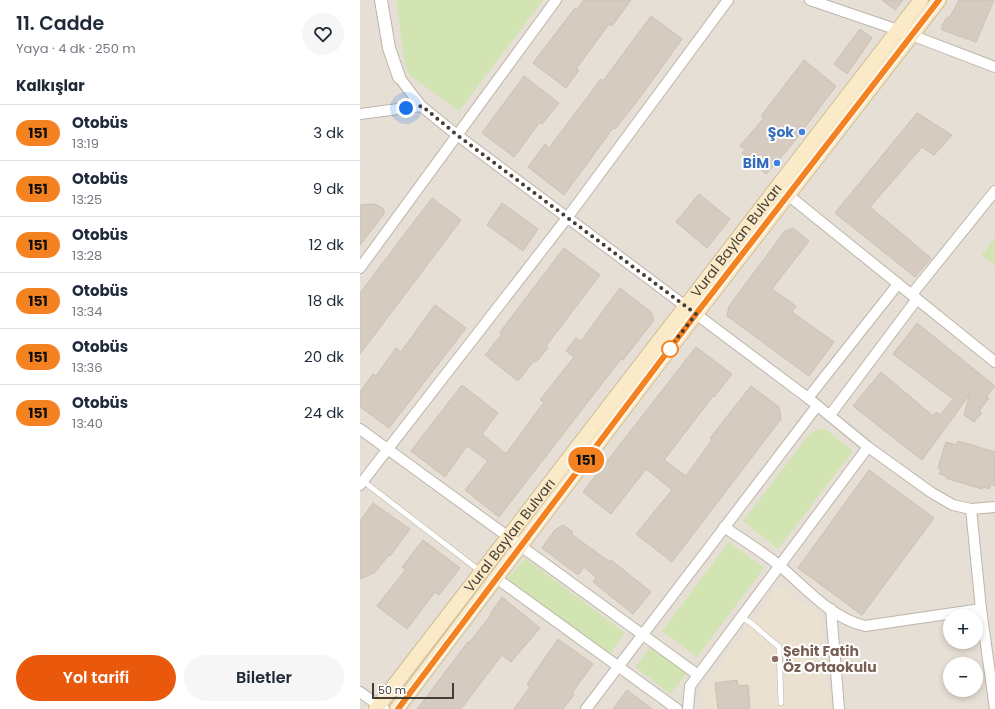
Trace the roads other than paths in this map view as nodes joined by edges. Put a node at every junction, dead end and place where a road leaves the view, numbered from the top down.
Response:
1 (381, 0) edge
2 (556, 0) edge
3 (728, 0) edge
4 (810, 0) edge
5 (921, 0) edge
6 (939, 0) edge
7 (898, 30) junction
8 (911, 35) junction
9 (995, 67) edge
10 (400, 77) joint
11 (422, 106) junction
12 (360, 114) edge
13 (457, 135) junction
14 (777, 186) junction
15 (995, 191) edge
16 (788, 196) junction
17 (567, 218) junction
18 (360, 268) edge
19 (898, 284) junction
20 (915, 297) junction
21 (690, 310) junction
22 (995, 362) edge
23 (808, 398) junction
24 (817, 406) junction
25 (830, 415) junction
26 (360, 429) edge
27 (868, 447) junction
28 (388, 449) junction
29 (362, 482) edge
30 (995, 507) edge
31 (971, 509) junction
32 (724, 527) junction
33 (508, 537) junction
34 (521, 545) junction
35 (779, 565) junction
36 (481, 572) junction
37 (496, 578) junction
38 (981, 609) edge
39 (831, 610) junction
40 (943, 615) edge
41 (741, 617) junction
42 (983, 624) edge
43 (642, 635) junction
44 (618, 666) junction
45 (698, 675) junction
46 (360, 692) edge
47 (781, 703) dead end
48 (379, 708) edge
49 (398, 709) edge
50 (586, 709) edge
51 (677, 709) edge
52 (688, 709) edge
53 (839, 709) edge
54 (995, 709) edge

1 - 10 street
2 - 13 street
3 - 17 street
4 - 7 street
5 - 7 main road, Vural Baylan Bulvarı
6 - 8 main road, Vural Baylan Bulvarı
7 - 8 street
7 - 14 main road, Vural Baylan Bulvarı
8 - 9 street
8 - 16 main road, Vural Baylan Bulvarı
10 - 11 street
11 - 12 street
11 - 13 street
13 - 17 street
13 - 18 street
14 - 16 street
14 - 21 main road, Vural Baylan Bulvarı
15 - 20 street
16 - 19 street
16 - 21 main road, Vural Baylan Bulvarı
17 - 21 street
17 - 28 street
19 - 20 street
19 - 23 street
20 - 22 street
20 - 25 street
21 - 23 street
21 - 33 main road, Vural Baylan Bulvarı
21 - 34 main road, Vural Baylan Bulvarı
23 - 24 street
24 - 25 street
24 - 32 street
25 - 27 street
26 - 28 street
27 - 31 street
27 - 35 street
28 - 29 street
28 - 33 street
29 - 36 lane
30 - 31 street
31 - 38 street
32 - 35 street
32 - 43 street
33 - 34 street
33 - 36 main road, Vural Baylan Bulvarı
34 - 37 main road, Vural Baylan Bulvarı
34 - 43 street
35 - 39 street
35 - 41 street
36 - 48 main road, Vural Baylan Bulvarı
37 - 44 street
37 - 49 main road, Vural Baylan Bulvarı
39 - 40 street
39 - 53 street
41 - 45 street
41 - 47 lane
42 - 54 street
43 - 44 street
43 - 45 street
44 - 50 street
44 - 51 street
45 - 52 street
46 - 48 street

